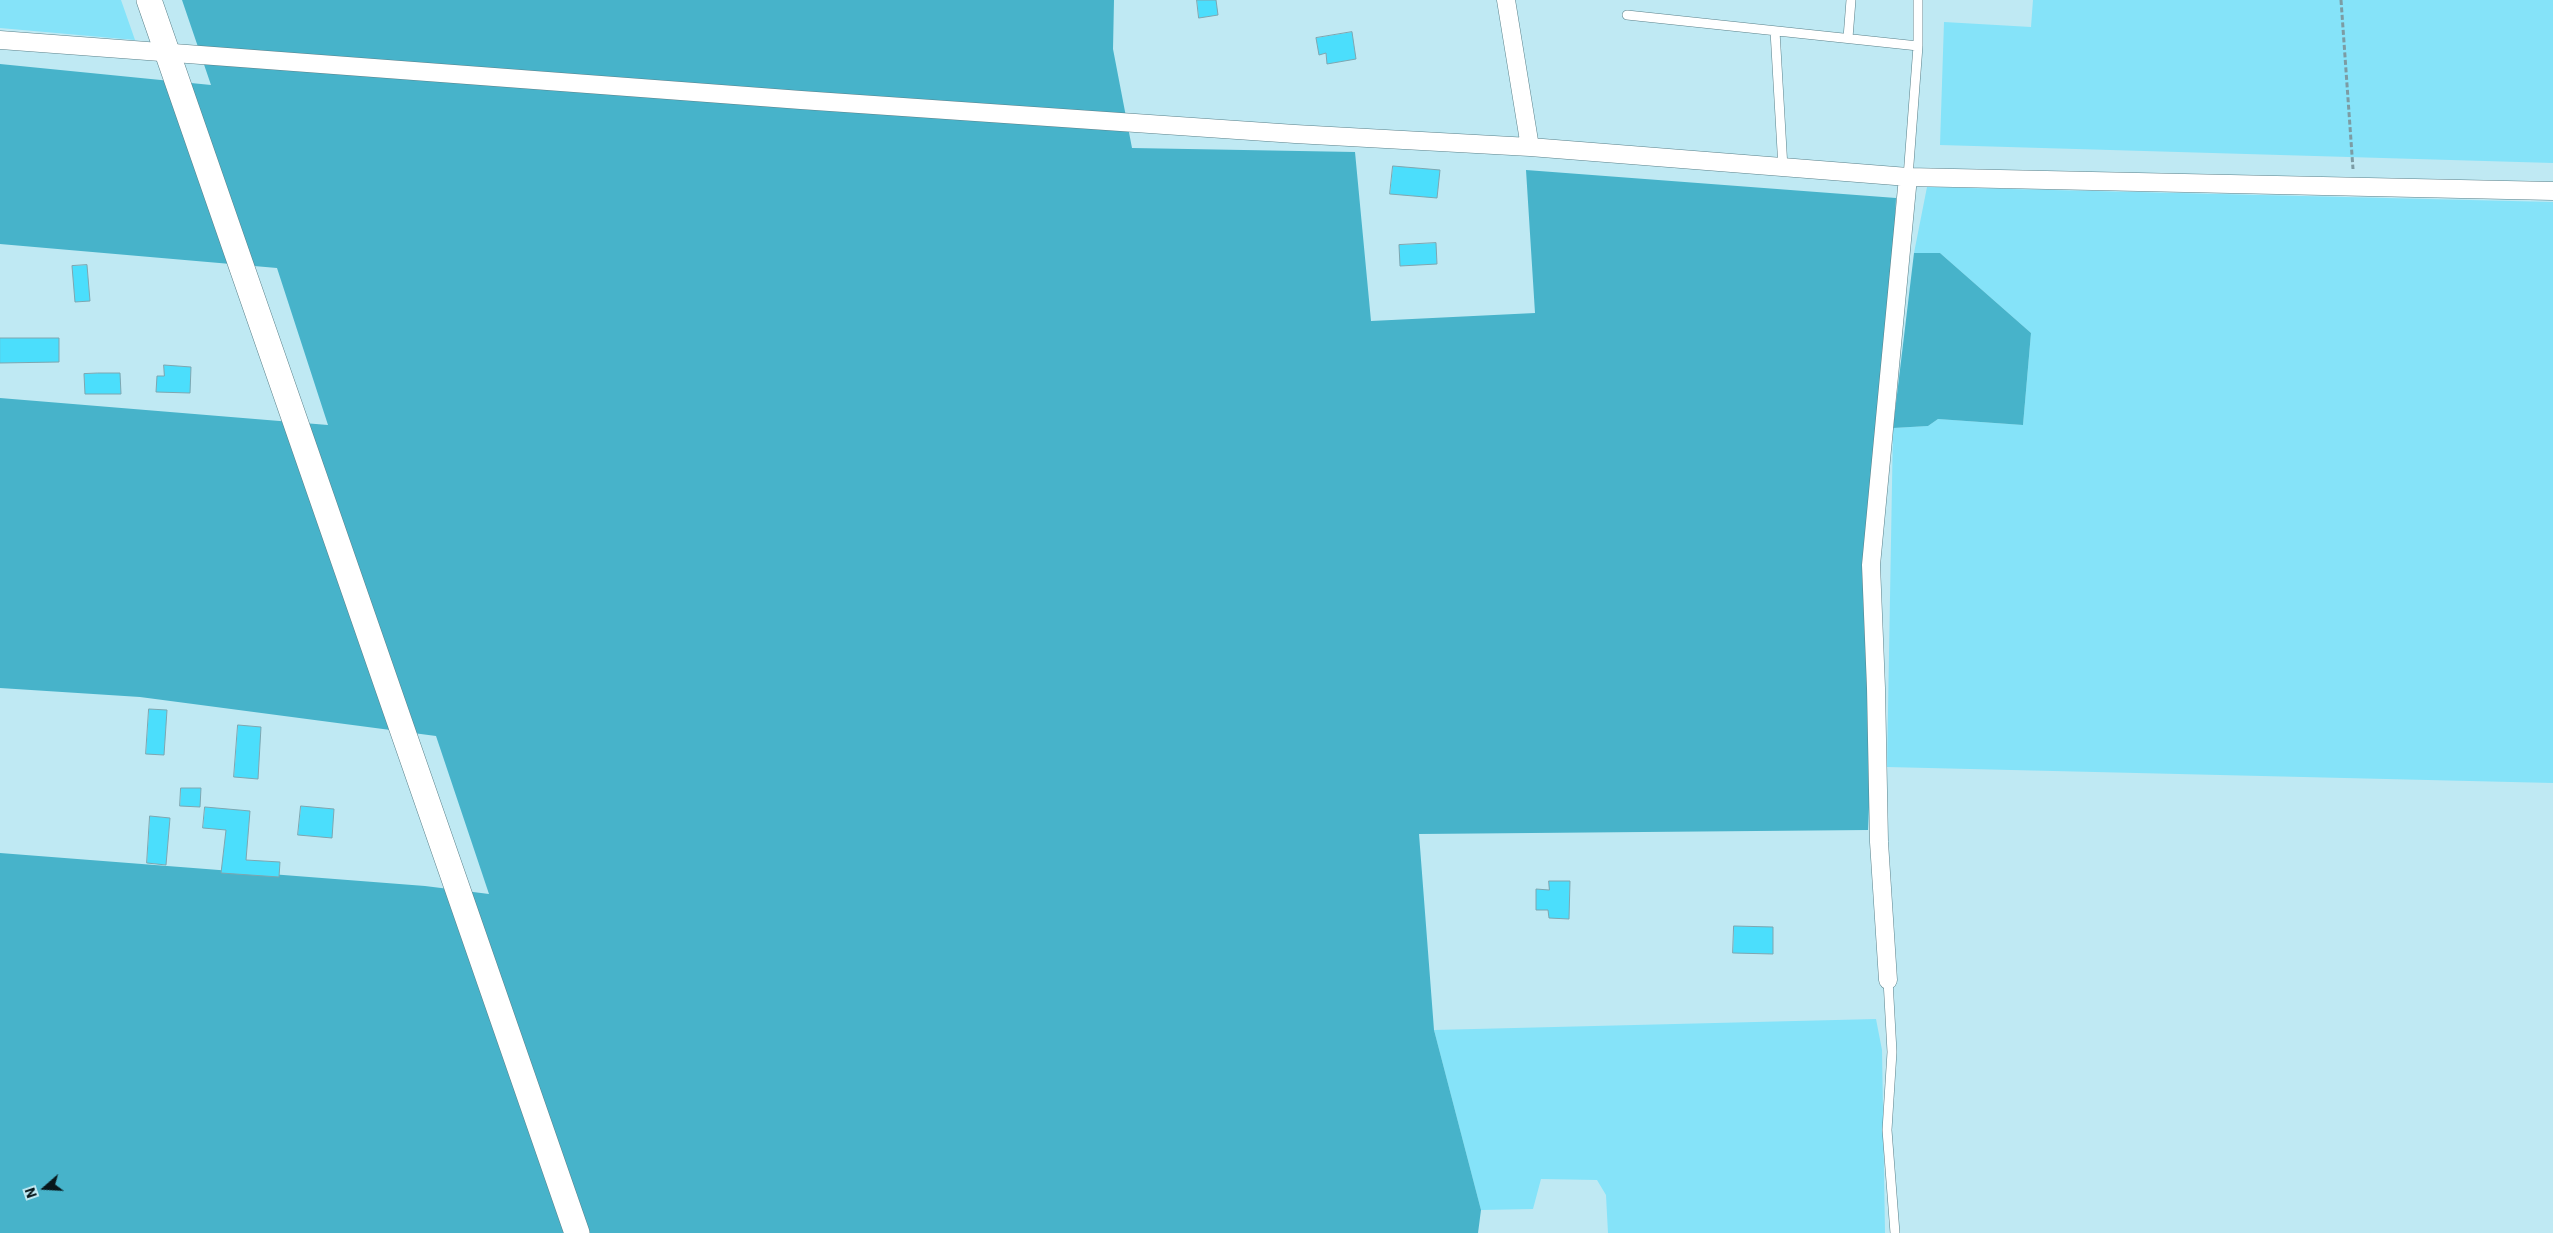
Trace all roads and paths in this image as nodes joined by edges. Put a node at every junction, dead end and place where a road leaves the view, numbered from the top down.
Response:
1 (150, 0) edge
2 (1506, 0) edge
3 (1852, 0) edge
4 (1918, 0) edge
5 (2341, 0) edge
6 (1627, 15) dead end
7 (1775, 31) junction
8 (1848, 38) junction
9 (0, 40) edge
10 (1918, 46) junction
11 (167, 50) junction
12 (1530, 147) junction
13 (1783, 168) junction
14 (1908, 177) junction
15 (2355, 185) junction
16 (2553, 191) edge
17 (1888, 980) joint
18 (577, 1233) edge
19 (1895, 1233) edge

1 - 11 main road
2 - 12 street
3 - 8 lane
4 - 10 lane
5 - 15 path
6 - 7 lane
7 - 8 lane
7 - 13 lane
8 - 10 lane
9 - 11 street
10 - 14 lane
11 - 12 street
11 - 18 main road
12 - 13 street
13 - 14 street
14 - 15 street
14 - 17 street
15 - 16 street
17 - 19 lane

